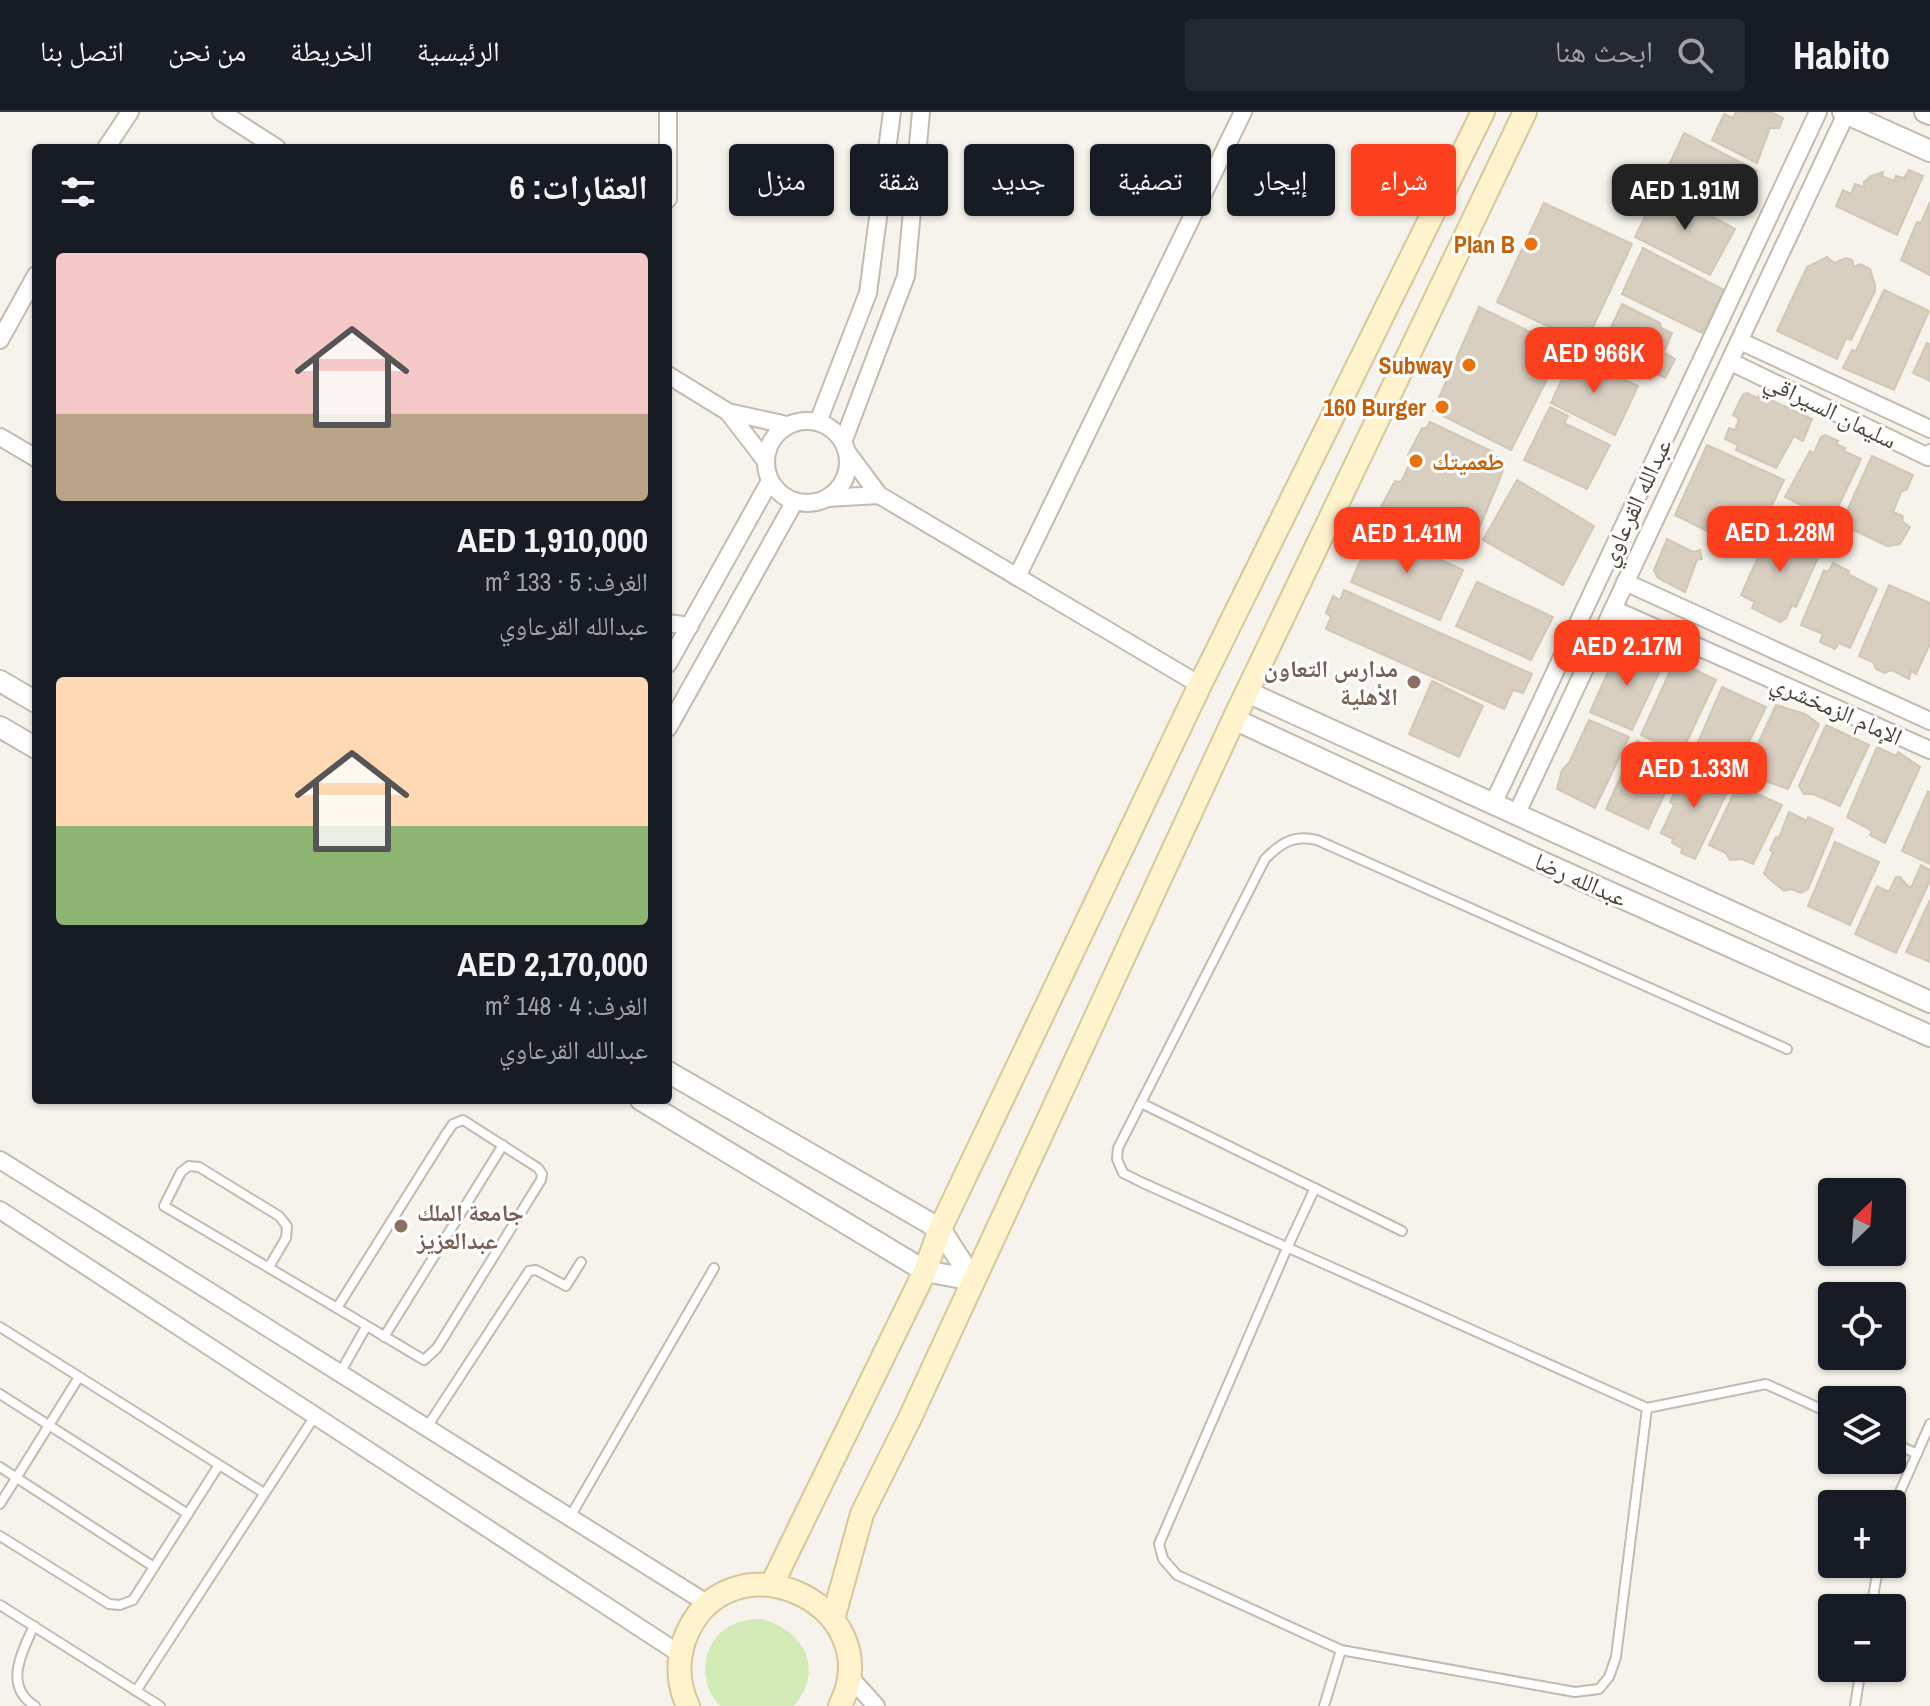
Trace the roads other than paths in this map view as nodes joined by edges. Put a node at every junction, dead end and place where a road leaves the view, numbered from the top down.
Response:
1 (114, 112) edge
2 (130, 112) edge
3 (221, 112) edge
4 (668, 112) edge
5 (892, 112) edge
6 (921, 112) edge
7 (1243, 112) edge
8 (1483, 112) edge
9 (1525, 112) edge
10 (1818, 112) edge
11 (1844, 113) edge
12 (109, 142) edge
13 (271, 144) edge
14 (668, 144) edge
15 (1930, 151) edge
16 (32, 282) edge
17 (0, 340) edge
18 (1740, 341) junction
19 (1731, 362) junction
20 (672, 377) edge
21 (728, 412) junction
22 (818, 422) junction
23 (787, 425) junction
24 (1930, 429) edge
25 (0, 437) edge
26 (845, 447) junction
27 (1930, 453) edge
28 (32, 456) edge
29 (765, 460) junction
30 (770, 481) junction
31 (879, 495) junction
32 (827, 498) junction
33 (795, 501) junction
34 (1017, 577) junction
35 (1625, 582) junction
36 (1613, 609) junction
37 (672, 624) edge
38 (690, 626) junction
39 (672, 657) edge
40 (0, 681) edge
41 (1200, 685) junction
42 (1247, 692) junction
43 (32, 700) edge
44 (1234, 719) junction
45 (672, 721) edge
46 (1930, 721) edge
47 (0, 727) edge
48 (32, 746) edge
49 (1930, 750) edge
50 (1493, 804) junction
51 (1516, 815) junction
52 (1543, 828) junction
53 (1533, 858) junction
54 (1930, 1002) edge
55 (1930, 1036) edge
56 (1787, 1049) dead end
57 (672, 1074) edge
58 (1141, 1103) junction
59 (648, 1104) edge
60 (503, 1145) junction
61 (0, 1160) edge
62 (1315, 1188) junction
63 (0, 1210) edge
64 (940, 1229) junction
65 (1402, 1231) dead end
66 (1287, 1248) junction
67 (581, 1262) dead end
68 (269, 1267) junction
69 (714, 1268) dead end
70 (925, 1271) junction
71 (973, 1280) junction
72 (337, 1308) junction
73 (0, 1327) edge
74 (366, 1327) junction
75 (384, 1337) junction
76 (340, 1373) junction
77 (79, 1377) junction
78 (0, 1394) edge
79 (1647, 1408) junction
80 (1818, 1408) edge
81 (315, 1416) junction
82 (1930, 1424) edge
83 (49, 1426) junction
84 (427, 1427) junction
85 (1906, 1449) edge
86 (1917, 1454) junction
87 (219, 1465) junction
88 (0, 1467) edge
89 (16, 1477) junction
90 (1901, 1490) edge
91 (264, 1493) junction
92 (0, 1504) edge
93 (188, 1514) junction
94 (570, 1517) junction
95 (0, 1536) edge
96 (154, 1567) junction
97 (772, 1584) junction
98 (708, 1604) junction
99 (0, 1605) edge
100 (833, 1619) junction
101 (34, 1626) junction
102 (1341, 1650) junction
103 (680, 1654) junction
104 (849, 1676) junction
105 (1859, 1682) edge
106 (136, 1691) junction
107 (35, 1706) edge
108 (160, 1706) edge
109 (688, 1706) edge
110 (840, 1706) edge
111 (876, 1706) edge
112 (1324, 1706) edge
113 (1855, 1706) edge

1 - 12 street
2 - 12 street
3 - 13 street
4 - 14 street
5 - 22 street
6 - 26 street
7 - 34 street
8 - 41 main road
9 - 42 main road
10 - 50 street, عبدالله القرعاوي
11 - 15 street
11 - 18 street, عبدالله القرعاوي
16 - 17 street
18 - 19 street, عبدالله القرعاوي
18 - 24 street, سليمان السيراقي
19 - 27 street, سليمان السيراقي
19 - 35 street, عبدالله القرعاوي
20 - 21 street
21 - 23 street
21 - 29 street
22 - 23 street
22 - 26 street
23 - 29 street
25 - 28 street
26 - 31 street
26 - 32 street
29 - 30 street
30 - 33 street
30 - 38 street
31 - 32 street
31 - 34 street
32 - 33 street
33 - 45 street
34 - 41 street
35 - 36 street, عبدالله القرعاوي
35 - 46 street, الإمام الزمخشري
36 - 49 street, الإمام الزمخشري
36 - 51 street, عبدالله القرعاوي
37 - 38 street
38 - 39 street
40 - 43 street
41 - 64 main road
42 - 44 main road
42 - 50 street, عبدالله رضا
44 - 53 street, عبدالله رضا
44 - 71 main road
47 - 48 street
50 - 51 street, عبدالله رضا
51 - 52 street, عبدالله رضا
52 - 53 street
52 - 54 street, عبدالله رضا
53 - 55 street, عبدالله رضا
56 - 58 lane
57 - 64 street
58 - 62 lane
58 - 66 lane
59 - 70 street
60 - 72 lane
60 - 75 lane
60 - 75 lane
61 - 76 street
62 - 65 lane
62 - 66 lane
63 - 81 street
64 - 70 main road
64 - 71 street
66 - 79 lane
66 - 102 lane
67 - 84 lane
68 - 68 lane
68 - 72 lane
69 - 94 lane
70 - 71 street
70 - 97 main road
71 - 100 main road
72 - 74 lane
73 - 77 lane
74 - 75 lane
74 - 76 lane
76 - 84 street
77 - 83 lane
77 - 87 lane
78 - 83 lane
79 - 80 lane
79 - 102 lane
81 - 91 lane
81 - 103 street
82 - 86 lane
83 - 89 lane
83 - 93 lane
84 - 94 street
85 - 86 lane
86 - 90 lane
87 - 91 lane
87 - 93 lane
88 - 89 lane
89 - 92 lane
89 - 96 lane
91 - 106 lane
93 - 96 lane
94 - 98 street
95 - 96 lane
97 - 98 main road
97 - 100 main road
98 - 103 main road
99 - 101 lane
100 - 104 main road
101 - 106 lane
101 - 107 lane
102 - 112 lane
103 - 109 main road
104 - 110 main road
104 - 111 street
105 - 113 lane
106 - 108 lane

